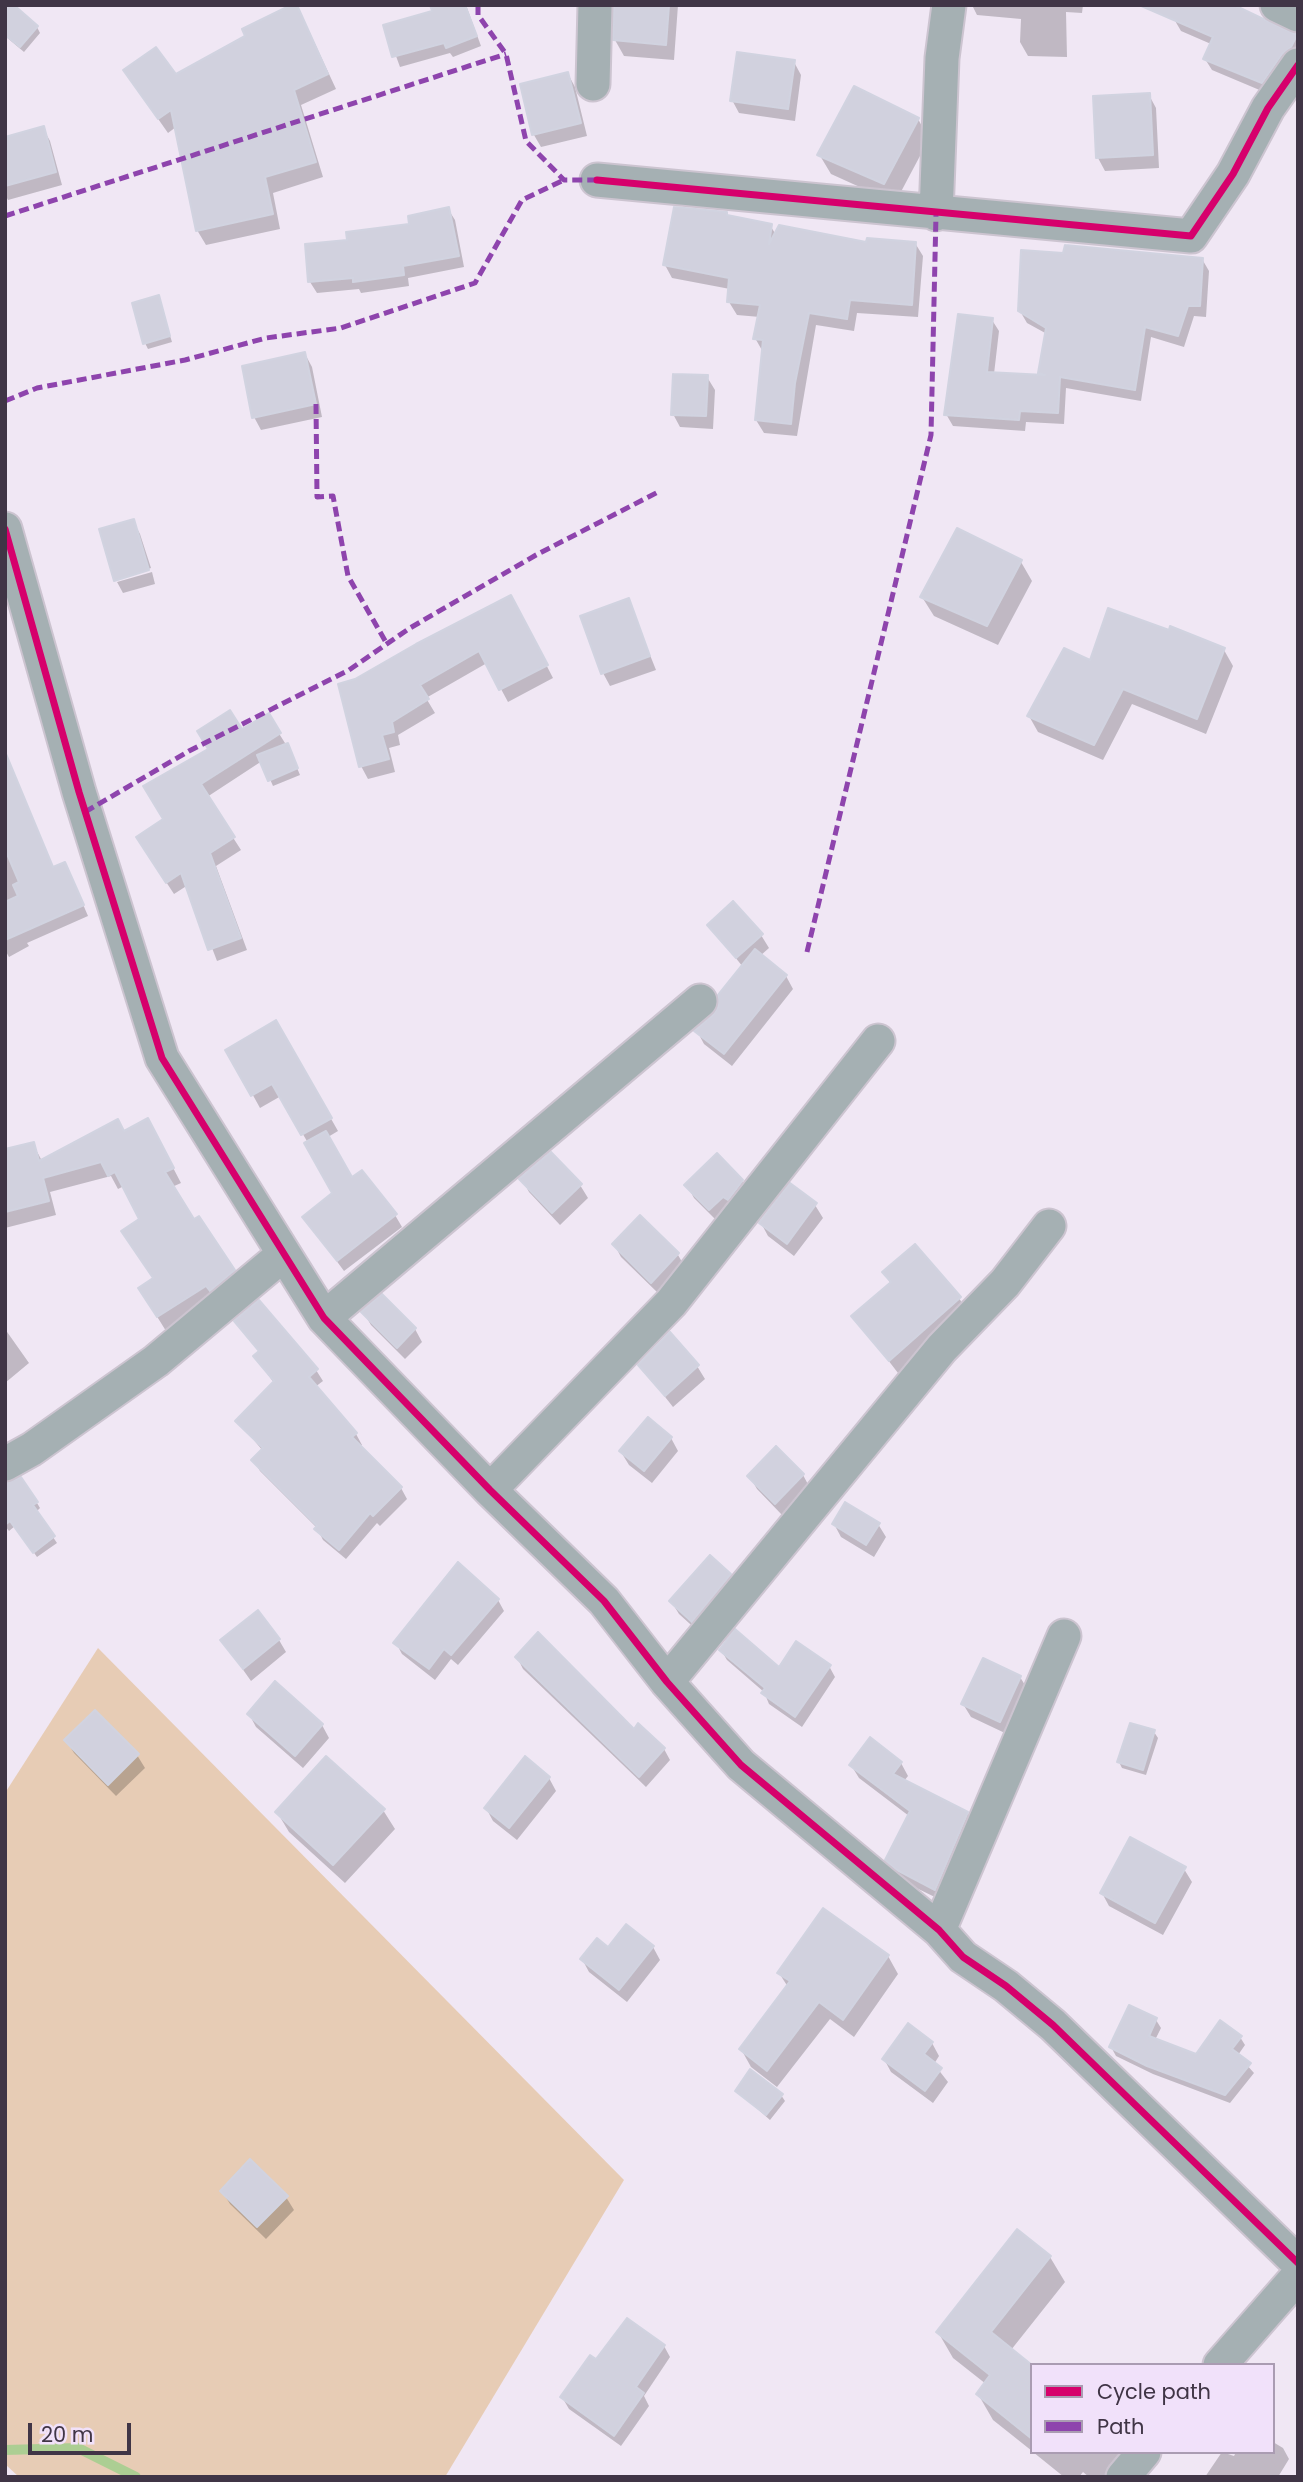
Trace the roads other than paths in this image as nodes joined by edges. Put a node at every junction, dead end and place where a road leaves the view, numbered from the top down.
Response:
1 (595, 5) edge
2 (948, 5) edge
3 (1298, 65) edge
4 (593, 84) dead end
5 (597, 180) dead end
6 (936, 214) junction
7 (5, 529) edge
8 (700, 1001) dead end
9 (878, 1041) dead end
10 (1049, 1226) dead end
11 (284, 1254) junction
12 (324, 1318) junction
13 (5, 1464) edge
14 (490, 1490) junction
15 (1064, 1636) dead end
16 (667, 1682) junction
17 (939, 1930) junction
18 (1298, 2263) edge
19 (1298, 2276) edge
20 (1222, 2363) edge
21 (1142, 2454) edge
22 (1123, 2477) edge

1 - 4 street
2 - 6 street
3 - 6 street
5 - 6 street
7 - 11 street
8 - 12 street
9 - 14 street
10 - 16 street
11 - 12 street
11 - 13 street
12 - 14 street
14 - 16 street
15 - 17 street
16 - 17 street
17 - 18 street
19 - 20 street
21 - 22 street

